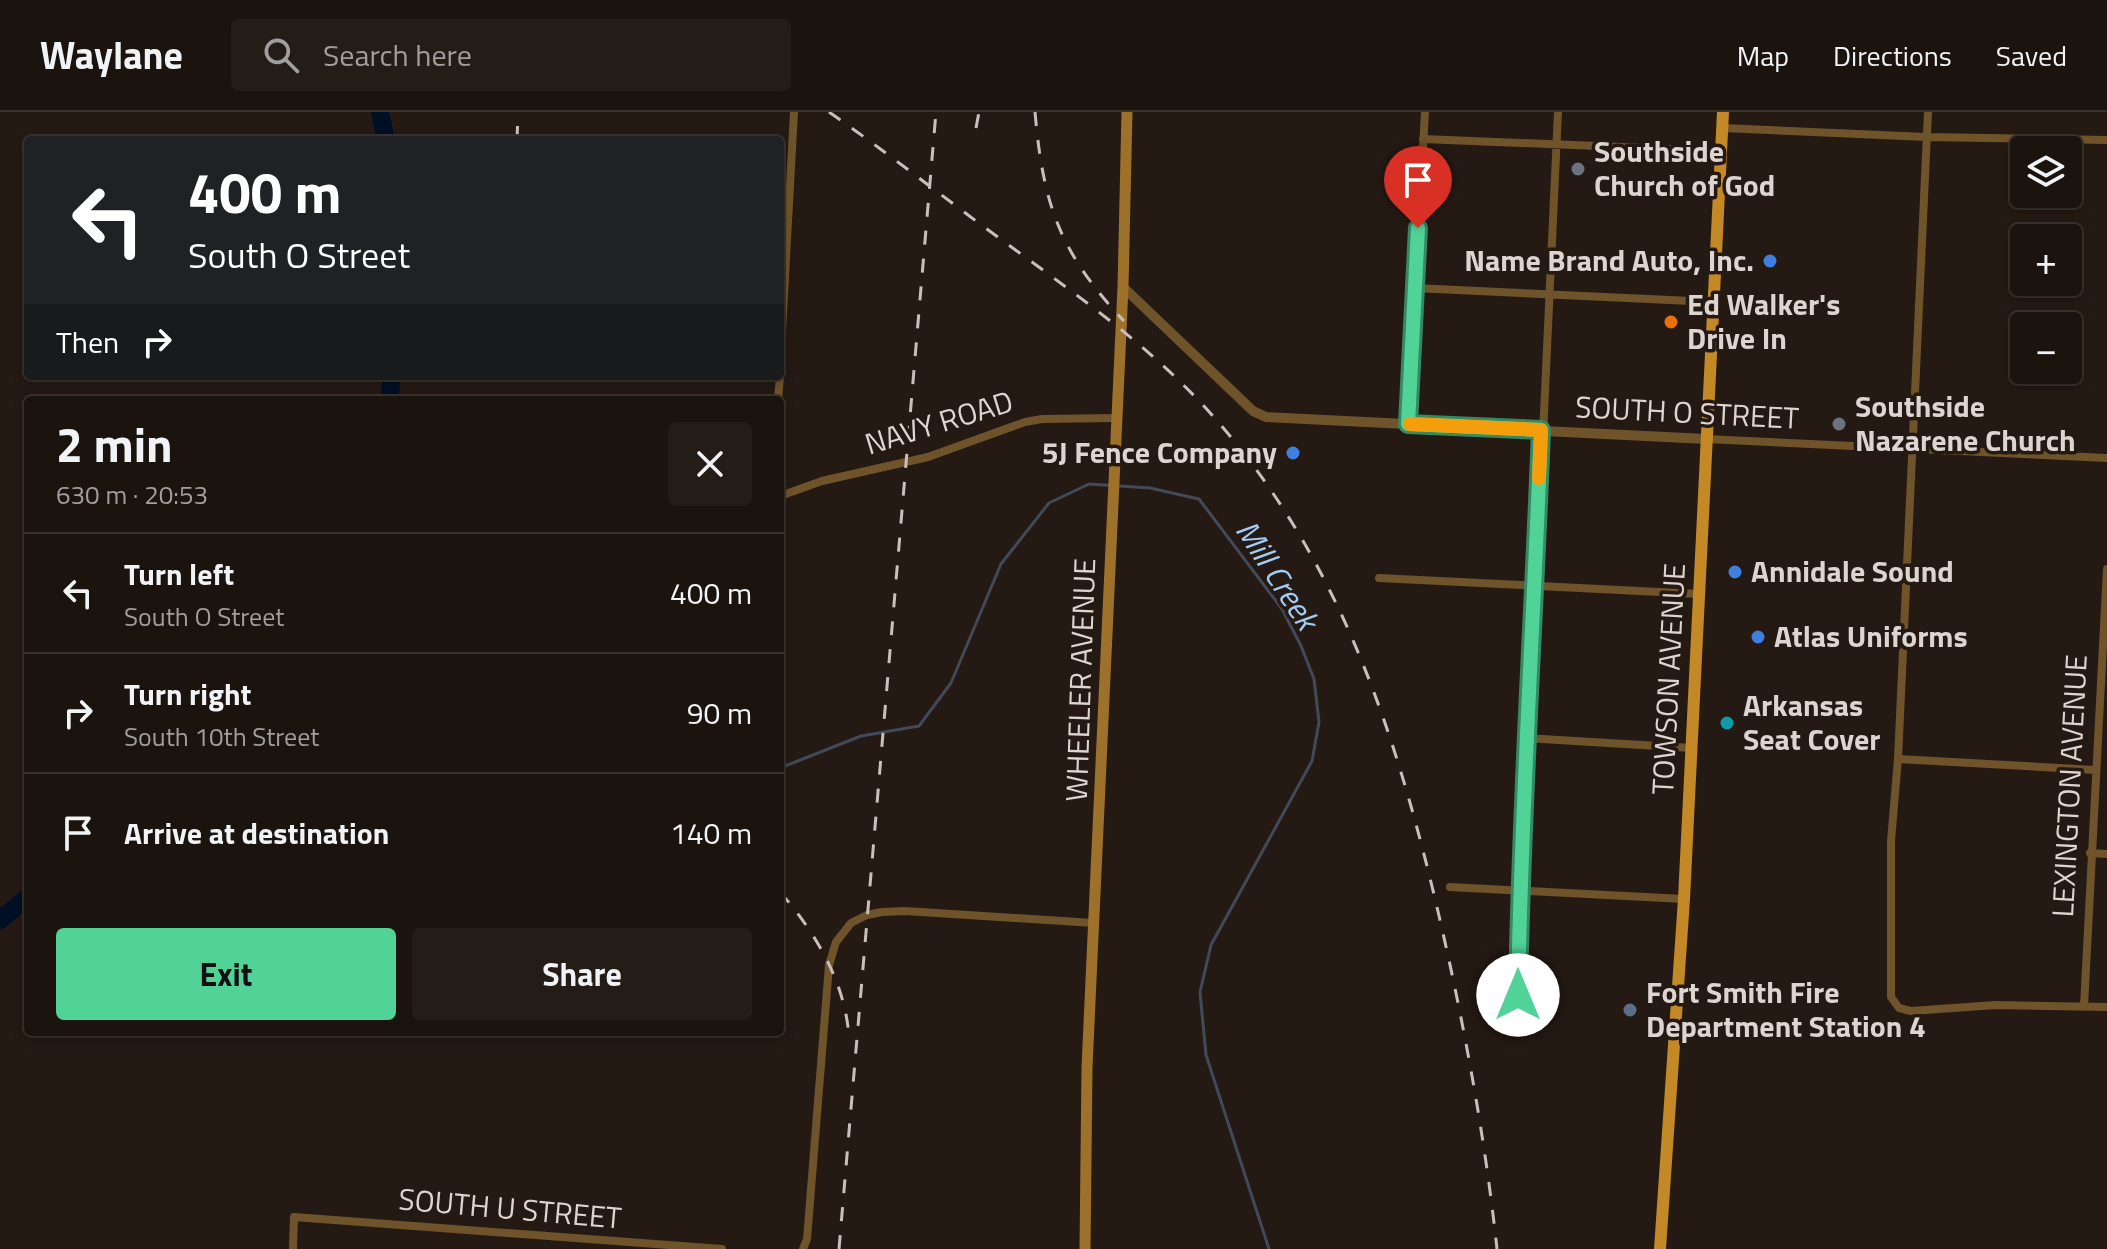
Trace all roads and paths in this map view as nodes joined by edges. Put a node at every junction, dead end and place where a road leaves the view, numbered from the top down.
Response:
1 (794, 112) edge
2 (1127, 112) edge
3 (1425, 112) edge
4 (1558, 112) edge
5 (1723, 112) edge
6 (1928, 112) edge
7 (1722, 128) junction
8 (1926, 137) junction
9 (1423, 139) junction
10 (2107, 140) edge
11 (1558, 144) junction
12 (1721, 151) junction
13 (1123, 287) junction
14 (1414, 288) junction
15 (1547, 294) junction
16 (784, 295) edge
17 (1713, 302) junction
18 (1115, 418) junction
19 (1408, 424) junction
20 (1541, 430) junction
21 (1706, 439) junction
22 (1913, 449) junction
23 (2107, 458) edge
24 (784, 491) edge
25 (2107, 569) edge
26 (1379, 578) dead end
27 (1536, 585) junction
28 (1699, 594) junction
29 (2103, 696) edge
30 (1525, 738) junction
31 (1692, 748) junction
32 (1898, 759) junction
33 (2095, 770) junction
34 (2090, 853) junction
35 (2107, 854) edge
36 (1450, 887) dead end
37 (1519, 890) junction
38 (1684, 899) junction
39 (1094, 923) junction
40 (1518, 995) dead end
41 (2084, 1006) junction
42 (2107, 1007) edge
43 (293, 1249) edge
44 (722, 1249) edge
45 (803, 1249) edge
46 (1085, 1249) edge
47 (1660, 1249) edge

1 - 16 street
2 - 13 main road, WHEELER AVENUE
3 - 9 street
4 - 11 street
5 - 7 main road, TOWSON AVENUE
6 - 8 street
7 - 8 street
7 - 12 main road, TOWSON AVENUE
8 - 10 street
8 - 22 street
9 - 11 street
9 - 14 street
11 - 12 street
11 - 15 street
12 - 17 main road, TOWSON AVENUE
13 - 18 main road, WHEELER AVENUE
13 - 19 street, SOUTH O STREET
14 - 15 street
14 - 19 street
15 - 17 street
15 - 20 street
17 - 21 main road, TOWSON AVENUE
18 - 24 street, NAVY ROAD
18 - 39 main road, WHEELER AVENUE
19 - 20 street, SOUTH O STREET
20 - 21 street, SOUTH O STREET
20 - 27 street
21 - 22 street, SOUTH O STREET
21 - 28 main road, TOWSON AVENUE
22 - 23 street, SOUTH O STREET
22 - 32 street
25 - 29 street, LEXINGTON AVENUE
26 - 27 street
27 - 28 street
27 - 30 street
28 - 31 main road, TOWSON AVENUE
29 - 33 street, LEXINGTON AVENUE
30 - 31 street
30 - 37 street
31 - 38 main road, TOWSON AVENUE
32 - 33 street
32 - 41 street
33 - 34 street, LEXINGTON AVENUE
34 - 35 street
34 - 41 street, LEXINGTON AVENUE
36 - 37 street
37 - 38 street
37 - 40 street
38 - 47 main road, TOWSON AVENUE
39 - 45 street
39 - 46 main road, WHEELER AVENUE
41 - 42 street
43 - 44 street, SOUTH U STREET

